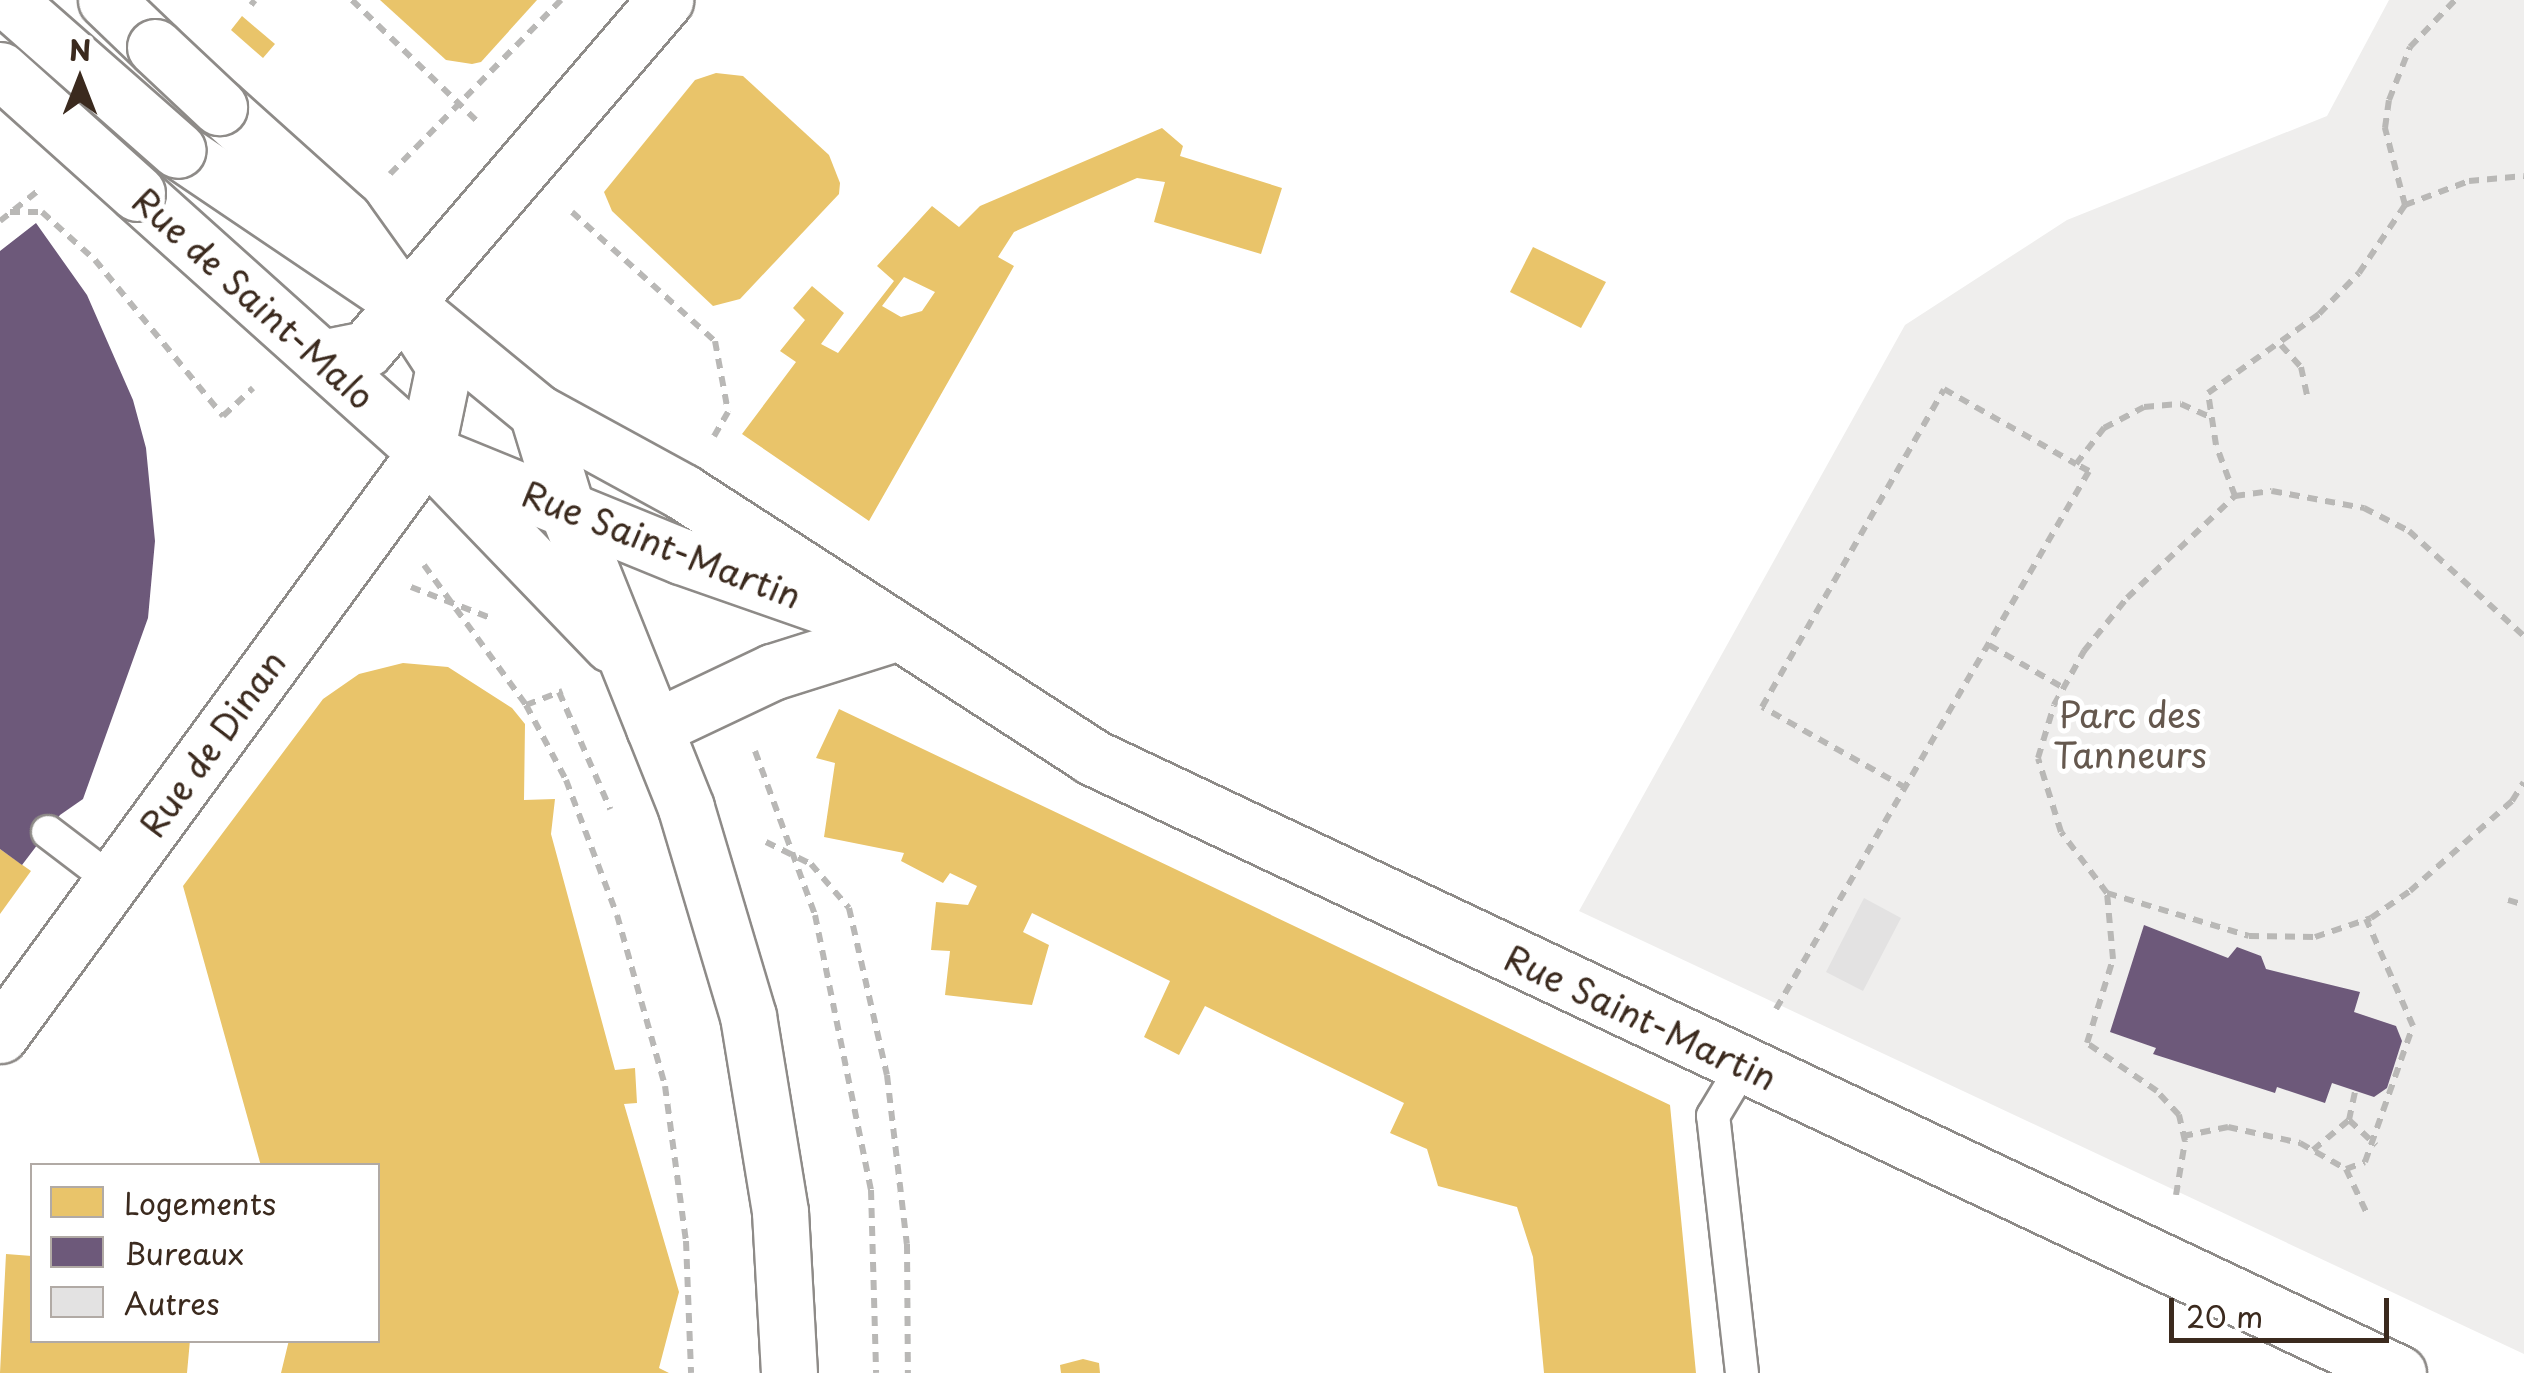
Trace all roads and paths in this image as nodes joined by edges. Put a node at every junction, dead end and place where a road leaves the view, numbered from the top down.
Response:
1 (7, 0) edge
2 (106, 0) edge
3 (352, 0) edge
4 (561, 0) edge
5 (665, 0) edge
6 (2455, 0) edge
7 (0, 70) edge
8 (462, 106) junction
9 (522, 166) junction
10 (2524, 176) edge
11 (378, 186) dead end
12 (40, 189) dead end
13 (2405, 205) junction
14 (10, 212) junction
15 (0, 221) edge
16 (402, 302) junction
17 (2282, 345) junction
18 (321, 358) junction
19 (258, 384) dead end
20 (2307, 396) dead end
21 (537, 412) junction
22 (2208, 416) junction
23 (426, 452) junction
24 (2076, 464) junction
25 (683, 492) junction
26 (2235, 496) junction
27 (567, 510) junction
28 (330, 583) junction
29 (504, 623) dead end
30 (900, 632) junction
31 (2524, 636) edge
32 (1989, 645) junction
33 (628, 660) junction
34 (550, 676) dead end
35 (2062, 687) junction
36 (730, 692) junction
37 (526, 706) dead end
38 (654, 728) junction
39 (2524, 782) edge
40 (1906, 788) junction
41 (618, 828) dead end
42 (48, 832) dead end
43 (700, 852) junction
44 (793, 855) junction
45 (111, 880) junction
46 (2106, 893) junction
47 (2508, 900) dead end
48 (2524, 905) edge
49 (2366, 919) junction
50 (0, 1035) edge
51 (1743, 1066) junction
52 (2356, 1090) dead end
53 (2349, 1120) junction
54 (2183, 1136) junction
55 (2376, 1144) junction
56 (2312, 1151) junction
57 (2346, 1169) junction
58 (2368, 1216) dead end
59 (2144, 1255) junction
60 (691, 1373) edge
61 (788, 1373) edge
62 (876, 1373) edge
63 (908, 1373) edge
64 (1742, 1373) edge
65 (2398, 1373) edge

1 - 16 main road, Rue de Saint-Malo, bridge
2 - 16 main road, Rue de Saint-Malo, bridge
3 - 8 path
4 - 8 path
5 - 9 main road
6 - 13 path
7 - 18 main road, Rue de Saint-Malo, bridge
8 - 9 path
8 - 11 path
9 - 16 main road
9 - 25 path
10 - 13 path
12 - 14 path
13 - 17 path
14 - 15 path
14 - 19 path
16 - 18 main road
16 - 21 main road, Rue de Saint-Malo
16 - 23 main road
17 - 20 path
17 - 22 path
18 - 23 main road, Rue de Saint-Malo
21 - 25 main road, Rue Saint-Martin
21 - 27 main road, Rue de Saint-Malo
22 - 24 path
22 - 26 path
23 - 27 main road, Rue Saint-Martin
23 - 28 main road, Rue de Dinan
23 - 33 main road, Rue de Saint-Malo
24 - 32 path
24 - 40 path
25 - 30 main road, Rue Saint-Martin
26 - 31 path
26 - 35 path
27 - 30 main road, Rue Saint-Martin
27 - 33 main road, Rue de Saint-Malo
28 - 29 path
28 - 45 main road, Rue de Dinan
30 - 36 main road
30 - 51 main road, Rue Saint-Martin
32 - 35 path
32 - 40 path
33 - 38 main road, Rue de Saint-Malo
34 - 41 path
35 - 46 path
36 - 38 main road
36 - 44 path
37 - 60 path
38 - 43 main road, Rue de Saint-Malo
39 - 49 path
40 - 51 path
42 - 45 lane
43 - 44 path
43 - 61 main road, Rue de Saint-Malo
44 - 62 path
44 - 63 path
45 - 50 main road, Rue de Dinan
46 - 49 path
46 - 54 path
47 - 48 path
49 - 55 path
51 - 59 main road, Rue Saint-Martin
51 - 64 lane
52 - 53 path
53 - 55 path
53 - 56 path
54 - 56 path
54 - 59 path
55 - 57 path
56 - 57 path
57 - 58 path
59 - 65 main road, Rue Saint-Martin

